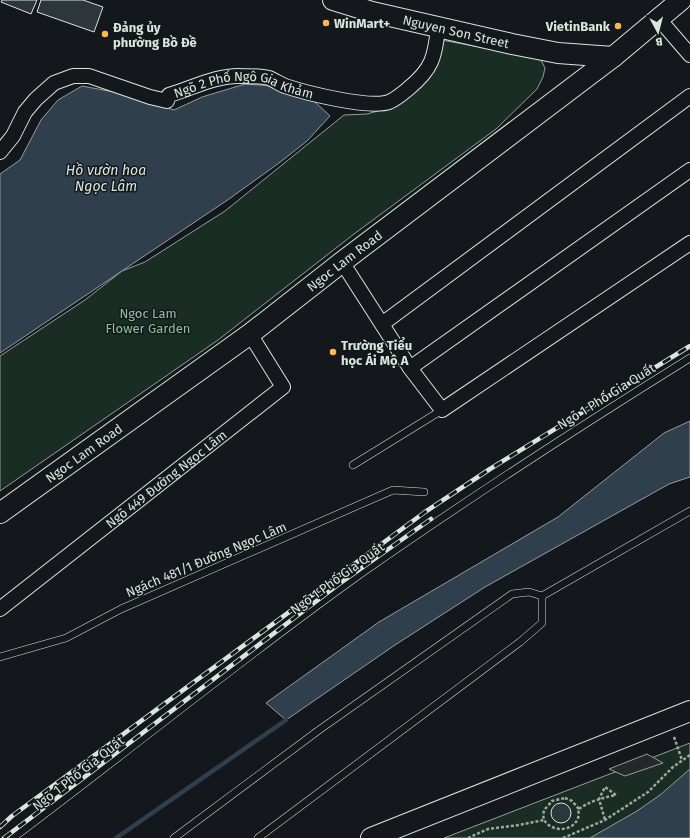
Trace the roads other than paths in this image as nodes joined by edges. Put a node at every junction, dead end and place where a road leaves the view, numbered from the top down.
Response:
1 (333, 0) edge
2 (670, 6) edge
3 (438, 28) junction
4 (558, 53) junction
5 (690, 54) edge
6 (613, 57) junction
7 (575, 86) junction
8 (690, 96) edge
9 (0, 152) edge
10 (690, 170) edge
11 (690, 243) edge
12 (342, 262) junction
13 (382, 324) junction
14 (250, 334) junction
15 (690, 358) edge
16 (410, 368) junction
17 (442, 410) junction
18 (353, 465) dead end
19 (424, 492) dead end
20 (690, 511) edge
21 (0, 513) edge
22 (542, 596) junction
23 (0, 609) edge
24 (0, 657) edge
25 (690, 711) edge
26 (13, 838) edge
27 (174, 838) edge
28 (258, 838) edge
29 (371, 838) edge

1 - 3 main road, Nguyen Son Street
2 - 5 street
2 - 6 main road, Ngoc Lam Road
3 - 4 main road, Nguyen Son Street
3 - 9 street, Ngõ 2 Phố Ngô Gia Khảm
4 - 6 main road
4 - 7 main road
6 - 7 main road, Ngoc Lam Road
7 - 12 main road, Ngoc Lam Road
8 - 13 street
10 - 16 street
11 - 17 street
12 - 13 street
12 - 14 main road, Ngoc Lam Road
13 - 16 street
14 - 21 main road, Ngoc Lam Road
14 - 23 street, Ngõ 449 Đường Ngọc Lâm
15 - 26 lane, Ngõ 1 Phố Gia Quất
16 - 17 street
17 - 18 lane
19 - 24 lane, Ngách 481/1 Đường Ngọc Lâm
20 - 22 lane
22 - 27 lane
22 - 28 lane
25 - 29 main road

